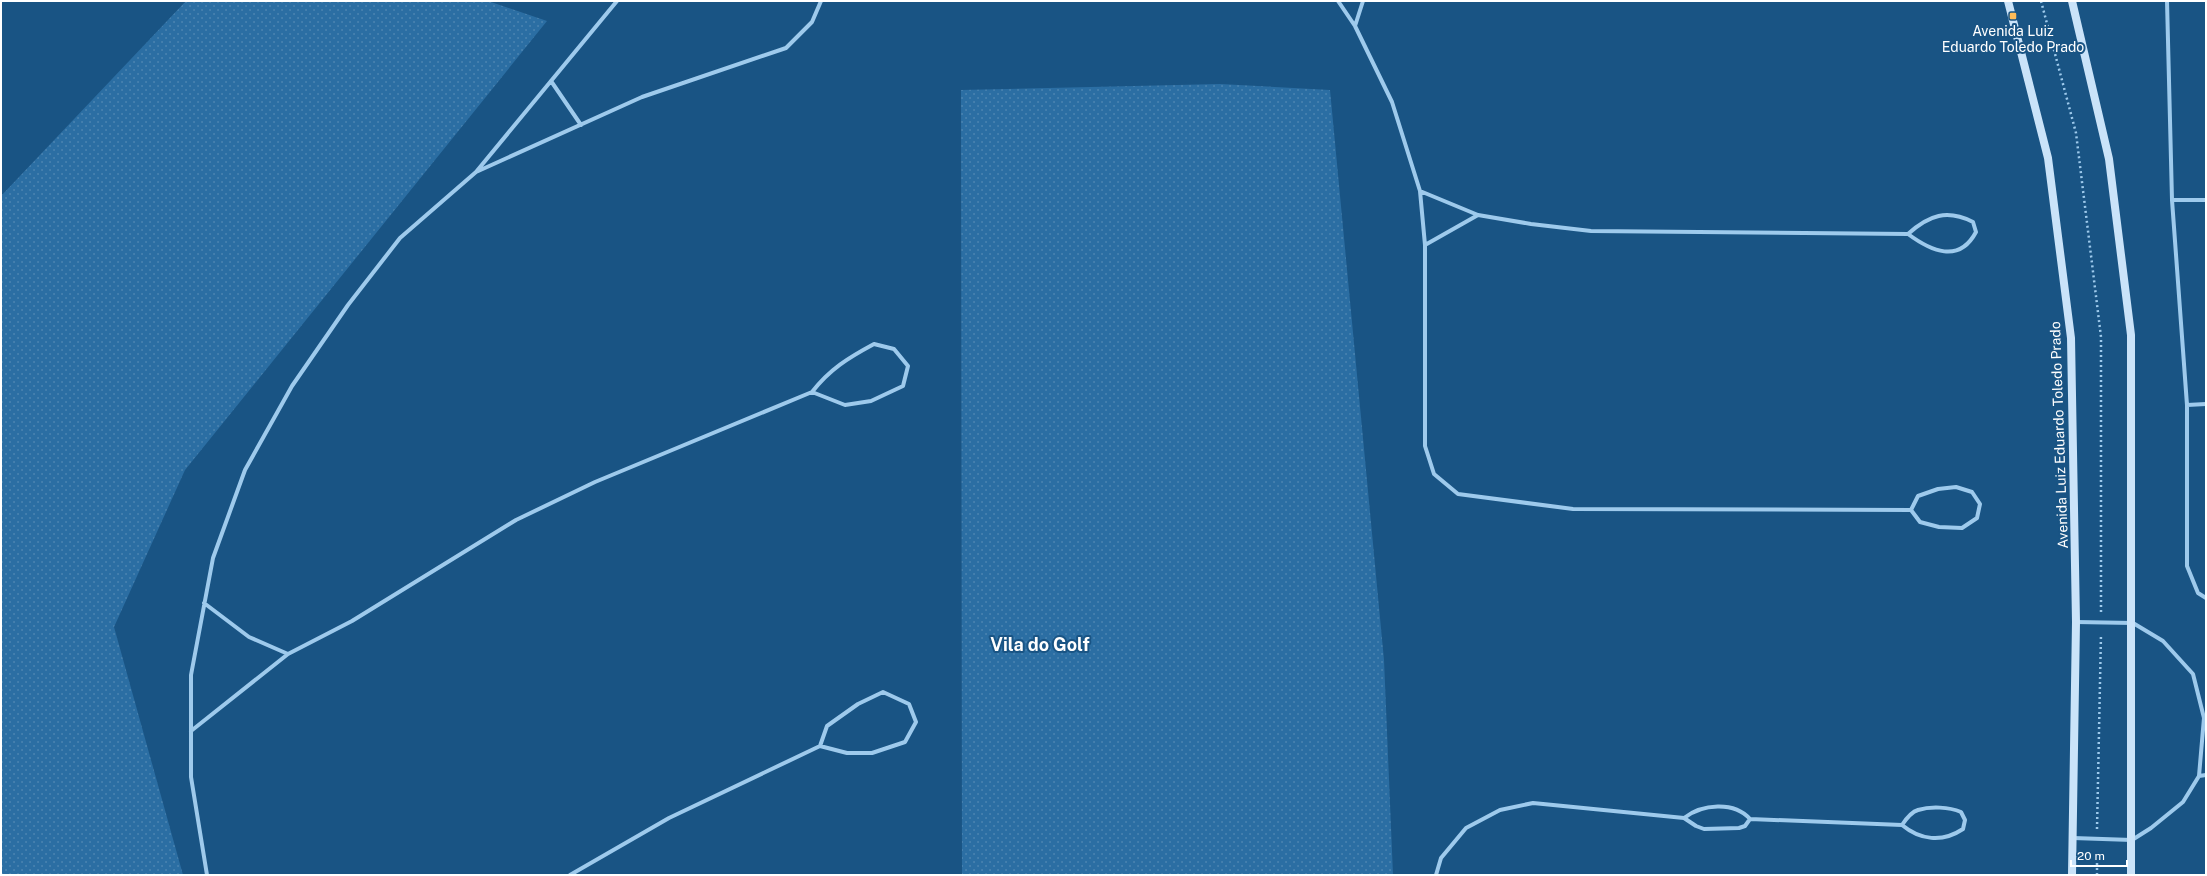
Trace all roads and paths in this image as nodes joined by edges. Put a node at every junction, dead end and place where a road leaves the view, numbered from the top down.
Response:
1 (617, 1) edge
2 (821, 1) edge
3 (1338, 1) edge
4 (1363, 1) edge
5 (2008, 1) edge
6 (2041, 1) edge
7 (2072, 1) edge
8 (2167, 1) edge
9 (1354, 26) junction
10 (551, 81) junction
11 (581, 125) junction
12 (476, 172) junction
13 (1420, 191) junction
14 (2172, 200) junction
15 (2206, 200) edge
16 (1478, 215) junction
17 (1908, 234) junction
18 (1425, 245) junction
19 (812, 392) junction
20 (2206, 404) edge
21 (2187, 405) junction
22 (1911, 510) junction
23 (2206, 598) edge
24 (204, 603) junction
25 (2076, 622) junction
26 (2101, 622) junction
27 (2133, 623) junction
28 (288, 654) junction
29 (2205, 718) edge
30 (191, 731) junction
31 (820, 746) junction
32 (2206, 775) edge
33 (2199, 776) junction
34 (1684, 818) junction
35 (1750, 819) junction
36 (1902, 825) junction
37 (2073, 838) junction
38 (2097, 839) junction
39 (2132, 840) junction
40 (207, 875) edge
41 (570, 875) edge
42 (1436, 875) edge
43 (2072, 875) edge
44 (2097, 875) edge
45 (2132, 875) edge

1 - 10 street
2 - 11 street
3 - 9 street
4 - 9 street
5 - 25 main road, Avenida Luiz Eduardo Toledo Prado
6 - 26 path
7 - 27 main road
8 - 14 street
9 - 13 street
10 - 11 street
10 - 12 street
11 - 12 street
12 - 24 street
13 - 16 street
13 - 18 street
14 - 15 street
14 - 21 street
16 - 17 street
16 - 18 street
17 - 17 street
18 - 22 street
19 - 19 street
19 - 28 street
20 - 21 street
21 - 23 street
22 - 22 street
24 - 28 street
24 - 30 street
25 - 26 street
25 - 37 main road, Avenida Luiz Eduardo Toledo Prado
26 - 27 street
26 - 38 path
27 - 29 street
27 - 39 main road
28 - 30 street
29 - 33 street
30 - 40 street
31 - 31 street
31 - 41 street
32 - 33 street
33 - 39 street
34 - 35 street
34 - 35 street
34 - 42 street
35 - 36 street
36 - 36 street
37 - 38 street
37 - 43 main road, Avenida Luiz Eduardo Toledo Prado
38 - 39 street
38 - 44 path
39 - 45 main road

